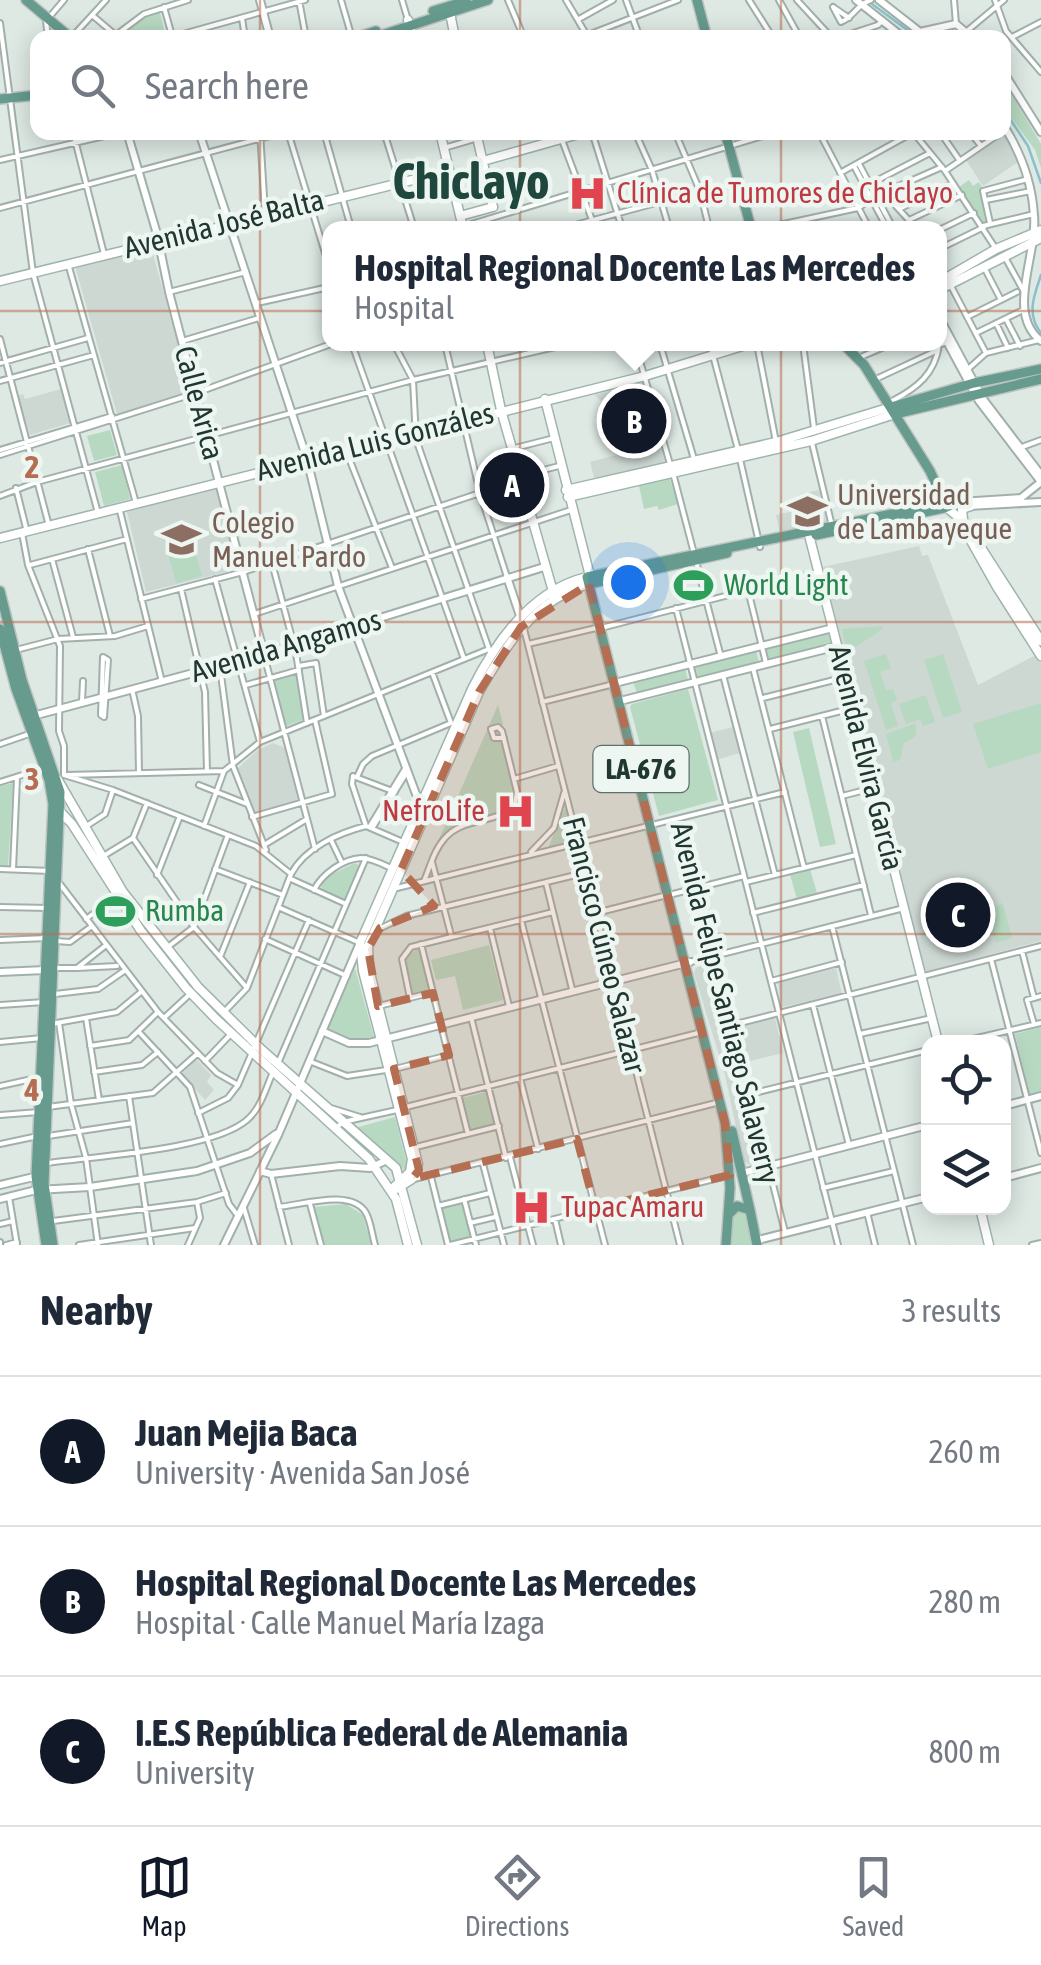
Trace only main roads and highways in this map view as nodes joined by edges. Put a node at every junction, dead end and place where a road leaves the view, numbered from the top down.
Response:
1 (26, 0) edge
2 (469, 0) edge
3 (488, 0) edge
4 (696, 0) edge
5 (449, 6) edge
6 (409, 23) junction
7 (62, 30) edge
8 (383, 30) edge
9 (392, 30) edge
10 (411, 30) edge
11 (702, 30) edge
12 (30, 96) edge
13 (5, 99) edge
14 (442, 140) edge
15 (478, 140) edge
16 (548, 140) edge
17 (729, 140) edge
18 (483, 161) junction
19 (449, 171) junction
20 (460, 216) junction
21 (461, 221) edge
22 (750, 221) edge
23 (1038, 235) edge
24 (0, 281) edge
25 (947, 281) edge
26 (488, 351) edge
27 (724, 351) edge
28 (852, 351) edge
29 (856, 351) edge
30 (1041, 368) edge
31 (1041, 379) edge
32 (974, 388) junction
33 (545, 399) junction
34 (895, 408) junction
35 (501, 410) junction
36 (934, 479) junction
37 (567, 494) junction
38 (937, 496) junction
39 (949, 502) junction
40 (923, 506) junction
41 (970, 506) road end
42 (963, 519) junction
43 (809, 534) junction
44 (0, 538) edge
45 (590, 580) junction
46 (0, 591) edge
47 (554, 595) junction
48 (522, 621) junction
49 (0, 629) edge
50 (1041, 641) edge
51 (492, 655) junction
52 (1041, 656) edge
53 (616, 683) junction
54 (31, 716) junction
55 (57, 778) junction
56 (426, 804) junction
57 (57, 807) junction
58 (652, 824) junction
59 (397, 870) junction
60 (120, 894) junction
61 (50, 940) junction
62 (364, 944) junction
63 (687, 963) junction
64 (194, 990) junction
65 (48, 998) junction
66 (936, 1035) edge
67 (255, 1050) junction
68 (298, 1088) junction
69 (42, 1108) junction
70 (339, 1125) junction
71 (406, 1180) junction
72 (392, 1190) junction
73 (40, 1191) junction
74 (750, 1210) junction
75 (730, 1213) junction
76 (982, 1215) edge
77 (758, 1243) edge
78 (725, 1244) edge
79 (49, 1245) edge
80 (408, 1245) edge
81 (417, 1245) edge
82 (989, 1245) edge

1 - 7 main road
2 - 5 main road
3 - 5 main road
4 - 11 main road
5 - 6 main road
6 - 8 main road
6 - 9 main road
6 - 10 main road
12 - 13 main road
14 - 19 main road
15 - 18 main road
16 - 18 main road
17 - 22 main road
18 - 20 main road
19 - 20 main road
19 - 24 main road, Avenida José Balta
20 - 21 main road
23 - 25 main road
26 - 35 main road
27 - 33 main road, Avenida Luis Gonzáles
28 - 34 main road
29 - 34 main road
30 - 32 main road
31 - 32 main road
32 - 34 main road
33 - 35 main road, Avenida Luis Gonzáles
33 - 37 main road
34 - 36 main road
34 - 37 main road
34 - 39 main road
35 - 44 main road, Avenida Luis Gonzáles
35 - 47 main road
36 - 38 main road
36 - 40 main road
37 - 45 main road
38 - 39 main road
38 - 40 main road
39 - 42 main road
39 - 43 main road
39 - 52 main road
40 - 43 main road
41 - 42 main road
42 - 50 main road
43 - 45 main road
43 - 66 main road, Avenida Elvira García
45 - 47 main road
45 - 53 main road, Avenida Felipe Santiago Salaverry / LA-676
46 - 54 main road
47 - 48 main road
48 - 51 main road
48 - 51 main road
49 - 54 main road
51 - 56 main road
51 - 56 main road
53 - 58 main road, Avenida Felipe Santiago Salaverry / LA-676
53 - 58 main road, Avenida Felipe Santiago Salaverry / LA-676
54 - 55 main road
54 - 55 main road
55 - 57 main road
55 - 60 main road
56 - 59 main road
56 - 59 main road
57 - 60 main road
57 - 61 main road
57 - 61 main road
58 - 63 main road, Avenida Felipe Santiago Salaverry / LA-676
59 - 62 main road
59 - 62 main road
60 - 64 main road
60 - 64 main road
61 - 65 main road
62 - 71 main road
63 - 74 main road, Avenida Felipe Santiago Salaverry / LA-676
63 - 75 main road, Avenida Felipe Santiago Salaverry / LA-676
64 - 67 main road
64 - 67 main road
65 - 69 main road
65 - 69 main road
67 - 68 main road
68 - 70 main road
68 - 70 main road
69 - 73 main road
70 - 71 main road
70 - 72 main road
71 - 72 main road
71 - 81 main road
72 - 80 main road
73 - 79 main road
73 - 79 main road
74 - 75 main road
74 - 77 main road, LA-676
75 - 78 main road, LA-676
76 - 82 main road

